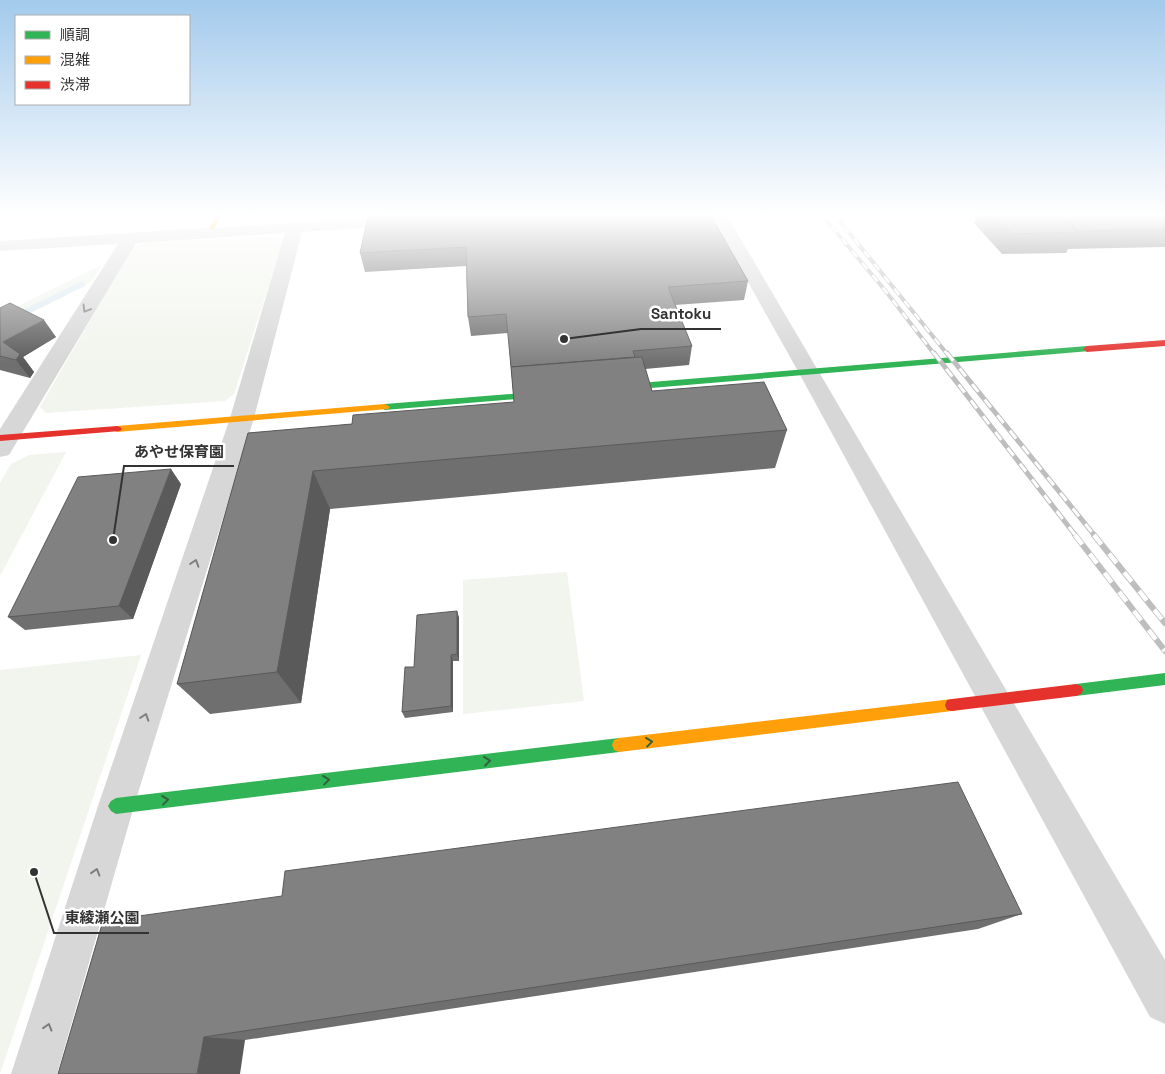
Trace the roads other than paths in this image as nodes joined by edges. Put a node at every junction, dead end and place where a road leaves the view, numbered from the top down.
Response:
1 (114, 264) edge
2 (286, 264) edge
3 (747, 264) edge
4 (1165, 343) edge
5 (810, 373) junction
6 (601, 390) edge
7 (561, 393) edge
8 (242, 418) junction
9 (3, 441) edge
10 (1165, 679) edge
11 (995, 700) junction
12 (116, 806) junction
13 (1165, 1002) edge
14 (34, 1074) edge

1 -> 9 street
2 - 8 street
3 - 5 street
4 - 5 street
5 - 6 street
5 - 11 street
7 - 8 street
8 - 9 street
12 -> 8 street
10 - 11 street
12 -> 11 street
11 - 13 street
14 -> 12 street

